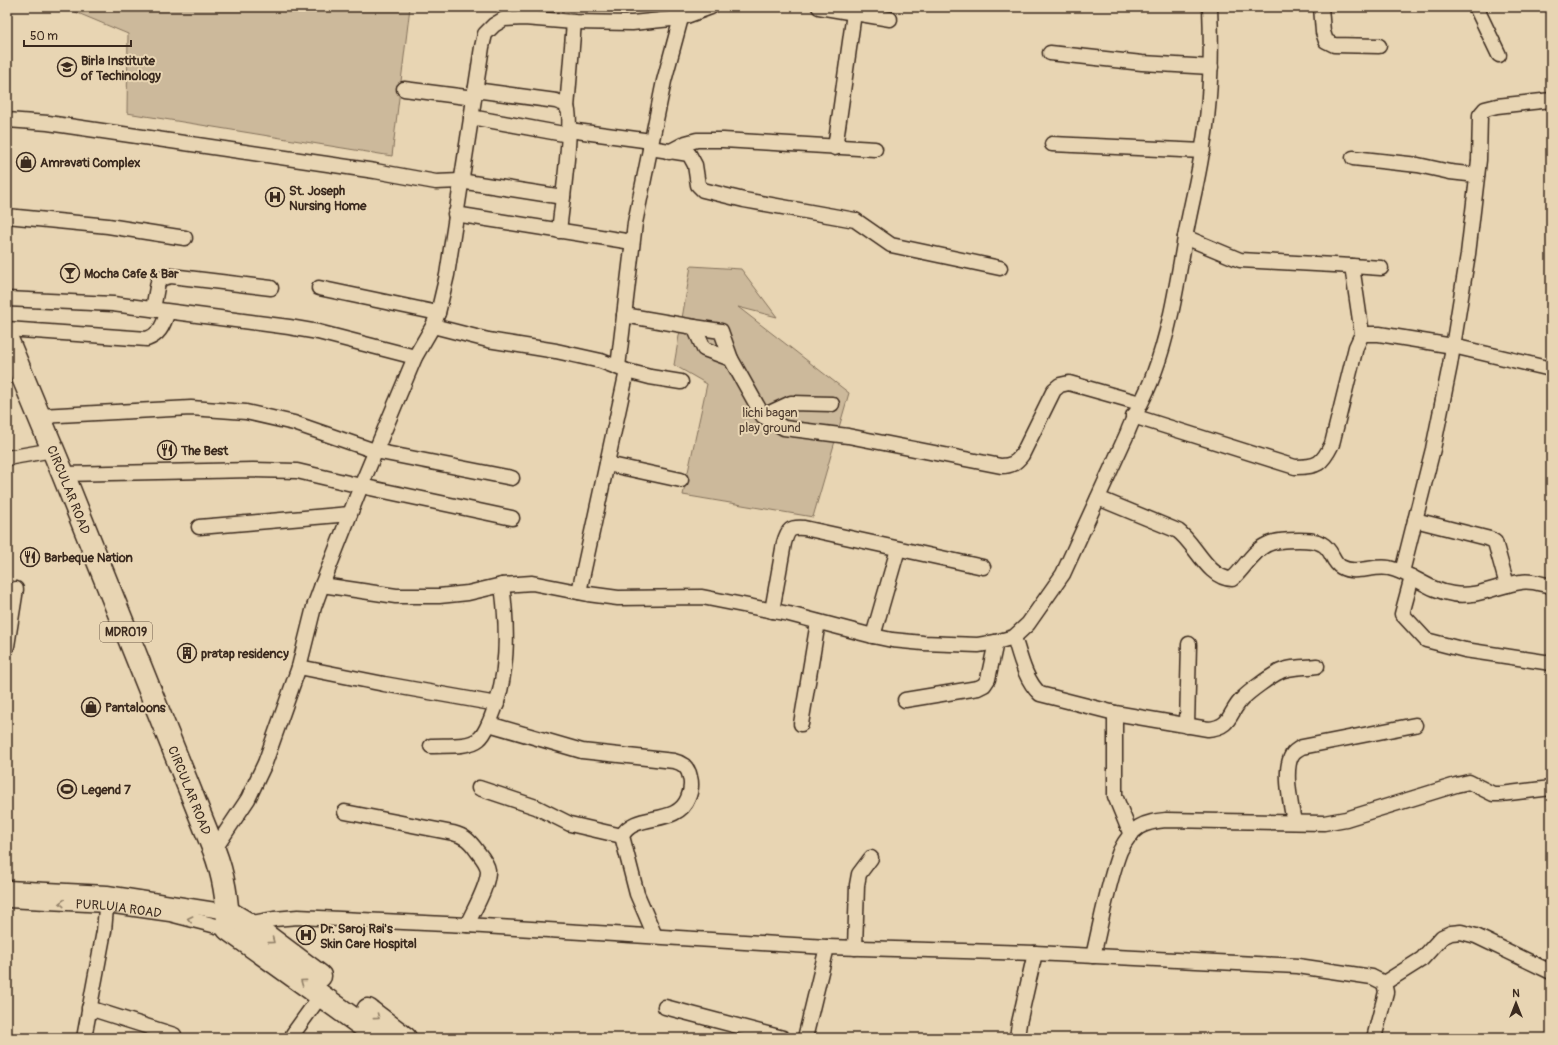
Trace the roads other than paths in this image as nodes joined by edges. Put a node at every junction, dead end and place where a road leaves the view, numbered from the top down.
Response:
1 (710, 7) edge
2 (819, 7) edge
3 (1210, 7) edge
4 (1321, 7) edge
5 (1476, 7) edge
6 (506, 13) edge
7 (854, 13) junction
8 (681, 18) junction
9 (890, 19) dead end
10 (574, 22) junction
11 (1379, 46) dead end
12 (1050, 53) dead end
13 (1498, 55) dead end
14 (1211, 67) junction
15 (404, 89) dead end
16 (474, 94) junction
17 (1551, 100) edge
18 (568, 108) junction
19 (7, 114) edge
20 (471, 118) junction
21 (7, 120) edge
22 (140, 128) dead end
23 (569, 132) junction
24 (650, 144) junction
25 (1052, 144) dead end
26 (836, 148) junction
27 (875, 150) dead end
28 (1202, 151) junction
29 (669, 152) junction
30 (1353, 158) dead end
31 (1477, 175) junction
32 (460, 181) junction
33 (563, 197) junction
34 (456, 214) junction
35 (7, 216) edge
36 (559, 230) junction
37 (1185, 237) junction
38 (185, 238) dead end
39 (632, 242) junction
40 (1352, 266) junction
41 (1000, 268) dead end
42 (1381, 268) dead end
43 (271, 288) dead end
44 (319, 288) dead end
45 (7, 298) edge
46 (153, 309) junction
47 (168, 312) junction
48 (438, 312) junction
49 (624, 315) junction
50 (433, 326) junction
51 (694, 327) junction
52 (7, 329) edge
53 (1362, 334) junction
54 (7, 339) edge
55 (1453, 346) junction
56 (415, 357) junction
57 (731, 359) junction
58 (623, 369) junction
59 (1551, 369) edge
60 (681, 382) dead end
61 (1140, 403) junction
62 (832, 404) dead end
63 (40, 416) junction
64 (763, 416) junction
65 (1133, 416) junction
66 (53, 450) junction
67 (375, 451) junction
68 (7, 458) edge
69 (607, 464) junction
70 (64, 474) junction
71 (512, 478) dead end
72 (681, 480) dead end
73 (360, 486) junction
74 (1098, 498) junction
75 (350, 514) junction
76 (512, 518) dead end
77 (1415, 520) junction
78 (199, 527) dead end
79 (898, 549) junction
80 (983, 566) dead end
81 (1407, 575) junction
82 (322, 585) junction
83 (502, 585) junction
84 (1508, 586) junction
85 (1551, 586) edge
86 (16, 589) dead end
87 (579, 592) junction
88 (772, 611) junction
89 (818, 622) junction
90 (873, 636) junction
91 (1014, 637) junction
92 (996, 642) junction
93 (1189, 644) dead end
94 (7, 646) edge
95 (1551, 663) edge
96 (1316, 666) dead end
97 (299, 668) junction
98 (905, 700) dead end
99 (497, 704) junction
100 (1115, 713) junction
101 (489, 724) junction
102 (801, 724) dead end
103 (1414, 725) dead end
104 (1187, 726) junction
105 (431, 746) dead end
106 (479, 788) dead end
107 (1551, 788) edge
108 (345, 812) dead end
109 (1294, 822) junction
110 (1131, 835) junction
111 (622, 836) junction
112 (214, 850) junction
113 (871, 858) dead end
114 (7, 888) edge
115 (107, 899) junction
116 (7, 900) edge
117 (234, 921) junction
118 (467, 925) junction
119 (655, 936) junction
120 (827, 947) junction
121 (855, 948) junction
122 (1035, 954) junction
123 (1092, 956) junction
124 (1551, 972) edge
125 (1384, 983) junction
126 (320, 995) junction
127 (665, 1007) dead end
128 (89, 1008) junction
129 (293, 1034) dead end
130 (174, 1035) dead end
131 (373, 1036) edge
132 (84, 1038) edge
133 (405, 1038) edge
134 (783, 1038) edge
135 (805, 1038) edge
136 (1017, 1038) edge
137 (1374, 1038) edge

1 - 8 street
2 - 7 street
3 - 14 street
4 - 11 street
5 - 13 street
6 - 10 street
6 - 16 street
7 - 9 street
7 - 26 street
8 - 10 street
8 - 24 street
10 - 18 street
12 - 14 street
14 - 28 street
15 - 16 street
16 - 18 street
16 - 20 street
17 - 31 street
18 - 23 street
19 - 22 street
20 - 23 street
20 - 32 street
21 - 32 street
23 - 24 street
23 - 33 street
24 - 29 street
24 - 39 street
25 - 28 street
26 - 27 street
26 - 29 street
28 - 37 street
29 - 41 street
30 - 31 street
31 - 55 street
32 - 33 street
32 - 34 street
33 - 36 street
34 - 36 street
34 - 48 street
35 - 38 street
36 - 39 street
37 - 40 street
37 - 61 street
39 - 49 street
40 - 42 street
40 - 53 street
43 - 46 street
44 - 48 street
45 - 46 street
46 - 47 street
47 - 52 street
47 - 56 street
48 - 50 street
49 - 51 street
49 - 58 street
50 - 56 street
50 - 58 street
51 - 57 street
51 - 57 street
53 - 55 street
53 - 65 street
54 - 63 main road, CIRCULAR ROAD / MDR019
55 - 59 street
55 - 77 street
56 - 67 street
57 - 64 street
58 - 60 street
58 - 69 street
61 - 64 street
61 - 65 street
62 - 64 street
63 - 66 main road, CIRCULAR ROAD / MDR019
63 - 67 street
65 - 74 street
66 - 68 street
66 - 70 main road, CIRCULAR ROAD / MDR019
67 - 71 street
67 - 73 street
69 - 72 street
69 - 87 street
70 - 73 street
70 - 112 main road, CIRCULAR ROAD / MDR019
73 - 75 street
73 - 76 street
74 - 81 street
74 - 91 street
75 - 78 street
75 - 82 street
77 - 81 street
77 - 84 street
79 - 80 street
79 - 88 street
79 - 90 street
81 - 84 street
81 - 95 street
82 - 83 street
82 - 97 street
83 - 87 street
83 - 99 street
84 - 85 street
86 - 94 street
87 - 88 street
88 - 89 street
89 - 90 street
89 - 102 street
90 - 92 street
91 - 92 street
91 - 100 street
92 - 98 street
93 - 104 street
96 - 104 street
97 - 99 street
97 - 112 street
99 - 101 street
100 - 104 street
100 - 110 street
101 - 105 street
101 - 111 street
103 - 109 street
106 - 111 street
107 - 109 street
108 - 118 street
109 - 110 street
110 - 123 street
111 - 119 street
112 - 117 main road, CIRCULAR ROAD / MDR019
113 - 121 street
114 - 115 street, PURLUIA ROAD
115 -> 116 street, PURLUIA ROAD
115 - 117 street, PURLUIA ROAD
115 - 128 street
117 - 118 street, PURLUIA ROAD
126 -> 117 main road
117 -> 133 main road
118 - 119 street, PURLUIA ROAD
119 - 120 street, PURLUIA ROAD
120 - 121 street, PURLUIA ROAD
120 - 135 street
121 - 122 street, PURLUIA ROAD
122 - 123 street, PURLUIA ROAD
122 - 136 street
123 - 125 street, PURLUIA ROAD
124 - 125 street
125 - 137 street
126 - 129 street
126 - 131 main road
127 - 134 street
128 - 130 street
128 - 132 street

